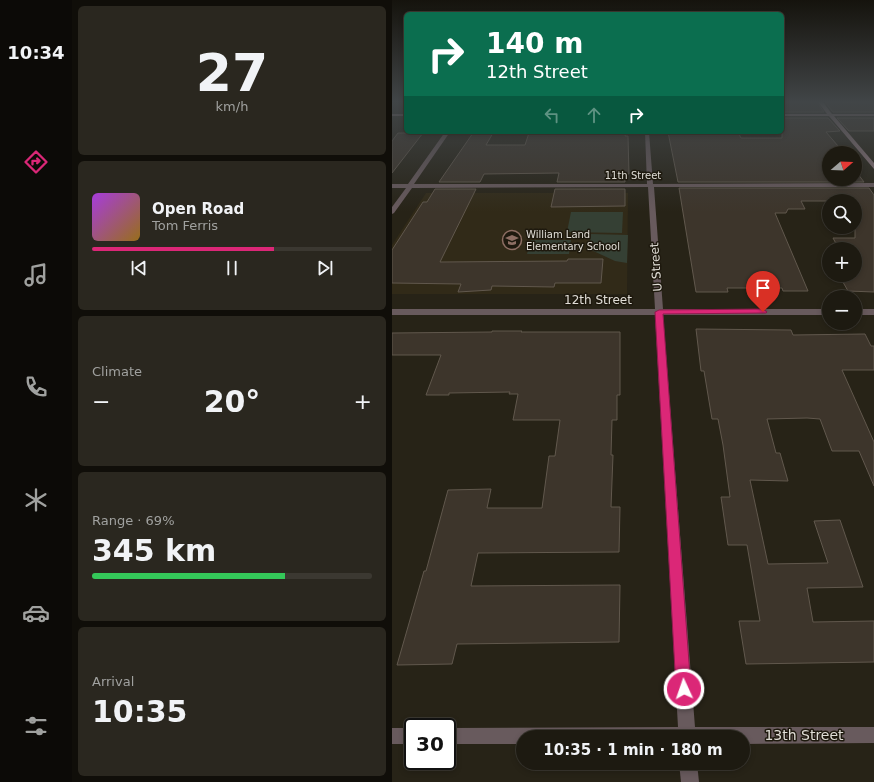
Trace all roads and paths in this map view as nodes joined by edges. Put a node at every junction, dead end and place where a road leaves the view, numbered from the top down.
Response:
1 (443, 138) edge
2 (647, 138) edge
3 (850, 138) edge
4 (874, 167) edge
5 (650, 185) junction
6 (874, 185) edge
7 (392, 186) edge
8 (410, 186) junction
9 (392, 212) edge
10 (392, 312) edge
11 (659, 312) junction
12 (822, 312) edge
13 (862, 312) edge
14 (874, 312) edge
15 (686, 730) edge
16 (874, 735) edge
17 (392, 736) edge
18 (404, 736) edge
19 (456, 736) edge
20 (516, 736) edge
21 (750, 736) edge
22 (689, 770) edge
23 (690, 782) edge

1 - 8 street
2 - 5 street, U Street
3 - 4 street
5 - 6 street, 11th Street
5 - 8 street, 11th Street
5 - 11 street, U Street
7 - 8 street, 11th Street
8 - 9 street
10 - 11 street, 12th Street
11 - 12 street, 12th Street
11 - 15 street, U Street
13 - 14 street
16 - 21 street, 13th Street
17 - 18 street
19 - 20 street, 13th Street
22 - 23 street

